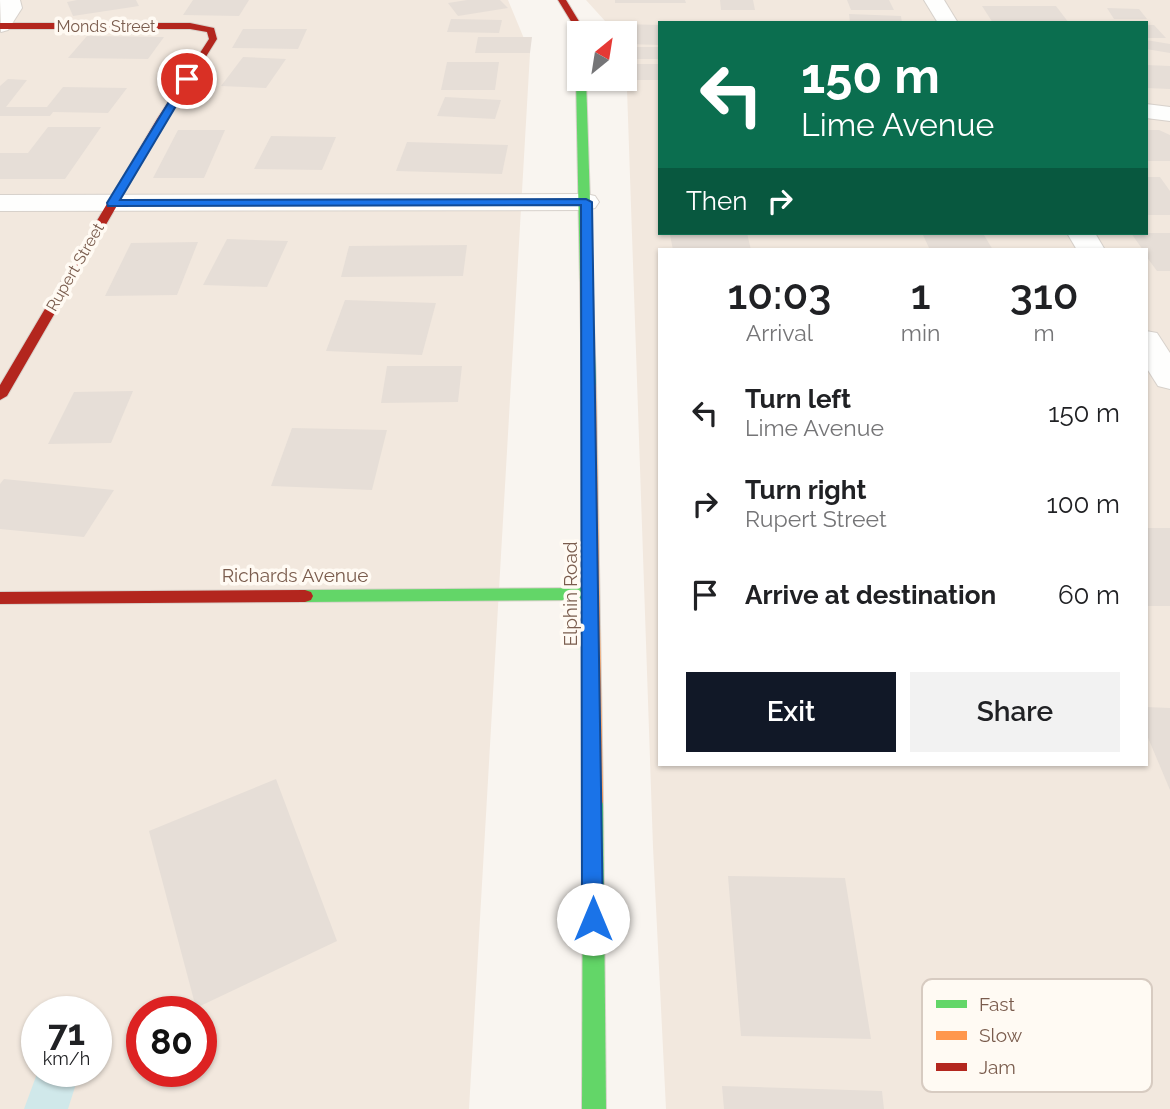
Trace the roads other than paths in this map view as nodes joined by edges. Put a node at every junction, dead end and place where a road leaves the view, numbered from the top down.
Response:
1 (10, 0) edge
2 (562, 0) edge
3 (934, 0) edge
4 (575, 21) edge
5 (947, 21) edge
6 (1, 26) edge
7 (211, 30) joint
8 (581, 91) edge
9 (1148, 111) edge
10 (1170, 114) edge
11 (586, 202) junction
12 (0, 203) edge
13 (112, 203) junction
14 (1148, 343) edge
15 (1170, 379) edge
16 (0, 396) edge
17 (591, 594) junction
18 (0, 598) edge
19 (594, 1109) edge

1 - 6 street
2 - 4 main road
3 - 5 street
6 - 7 main road, Monds Street
7 - 13 main road, Rupert Street
8 - 11 main road, Elphin Road
9 - 10 street
11 - 13 street
11 - 17 main road, Elphin Road
12 - 13 street
13 - 16 main road, Rupert Street
14 - 15 street
17 - 18 main road, Richards Avenue
17 - 19 main road, Elphin Road

